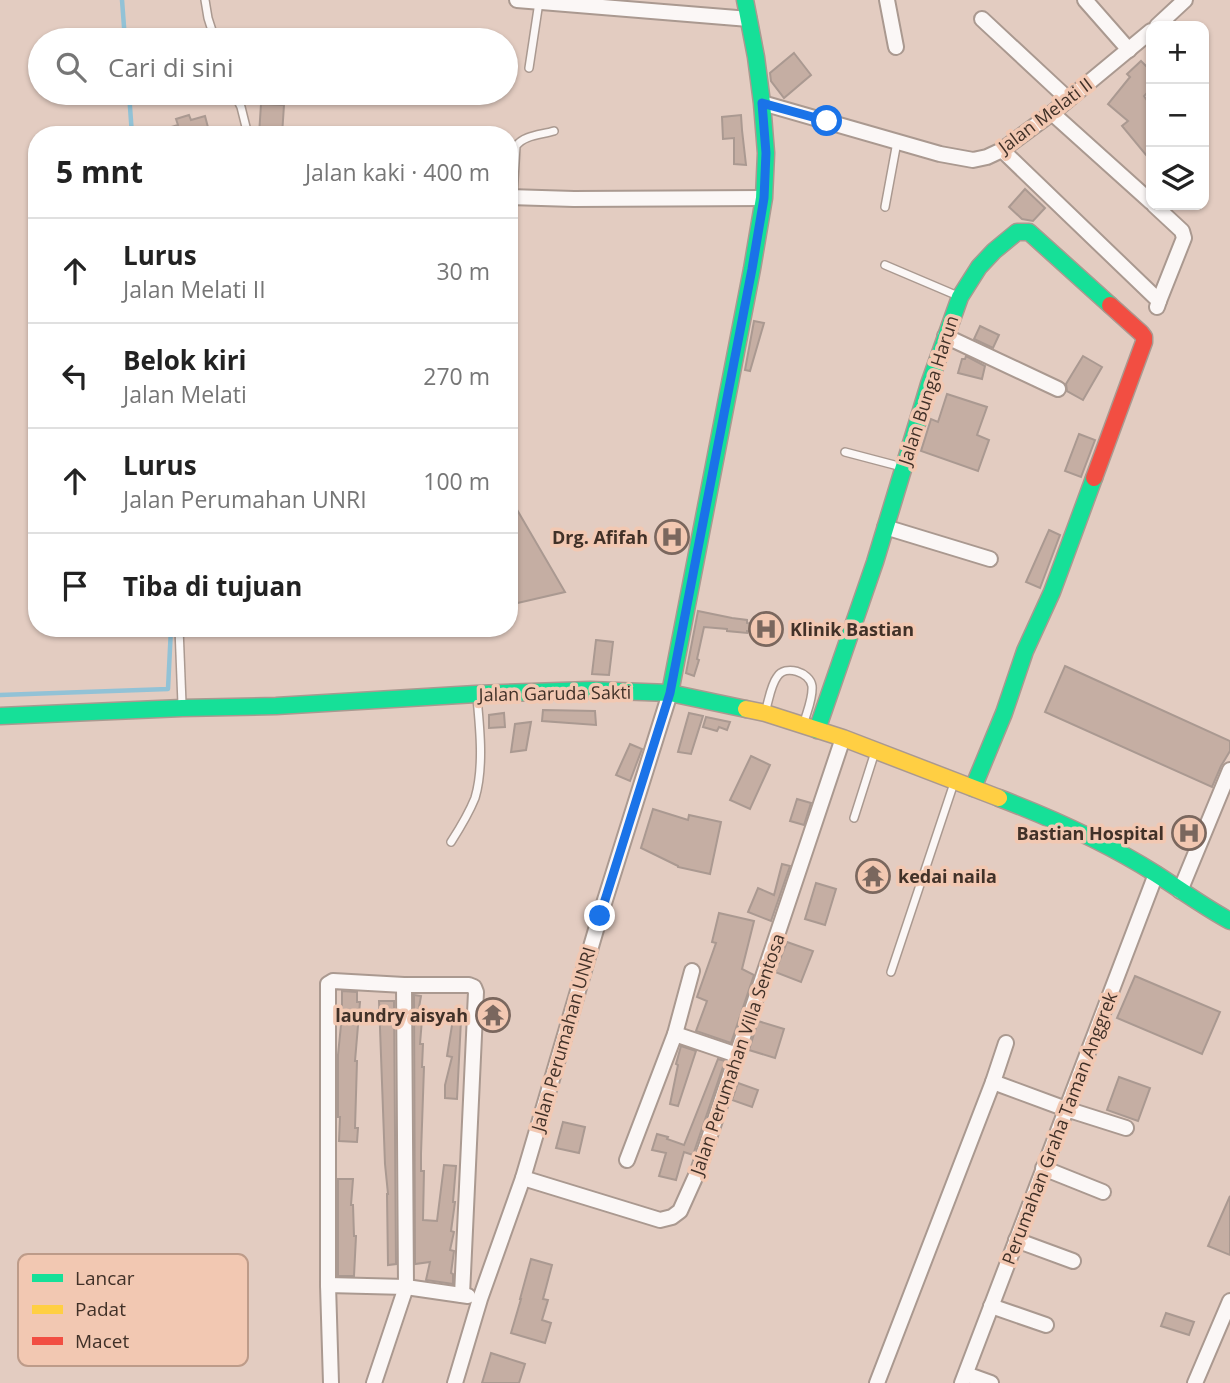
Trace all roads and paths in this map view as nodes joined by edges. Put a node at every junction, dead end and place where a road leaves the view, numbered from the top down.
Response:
1 (205, 0) edge
2 (517, 0) edge
3 (745, 0) edge
4 (887, 0) edge
5 (1085, 0) edge
6 (1185, 0) edge
7 (539, 2) junction
8 (749, 19) junction
9 (982, 19) dead end
10 (1162, 21) edge
11 (211, 28) edge
12 (1146, 35) edge
13 (896, 47) dead end
14 (1129, 50) junction
15 (529, 68) dead end
16 (1068, 99) junction
17 (762, 103) junction
18 (240, 105) edge
19 (1052, 113) junction
20 (246, 126) edge
21 (554, 131) dead end
22 (897, 142) junction
23 (518, 143) edge
24 (1002, 150) junction
25 (518, 197) edge
26 (1146, 197) edge
27 (764, 198) junction
28 (885, 207) dead end
29 (1161, 210) edge
30 (885, 265) dead end
31 (960, 297) junction
32 (945, 336) junction
33 (1058, 388) dead end
34 (845, 452) dead end
35 (902, 467) junction
36 (885, 527) junction
37 (990, 559) dead end
38 (179, 637) edge
39 (670, 693) junction
40 (476, 694) junction
41 (182, 708) junction
42 (765, 713) junction
43 (0, 716) edge
44 (810, 728) junction
45 (842, 738) junction
46 (875, 751) junction
47 (1230, 770) edge
48 (954, 782) junction
49 (973, 788) junction
50 (854, 818) dead end
51 (452, 842) dead end
52 (1156, 874) junction
53 (1180, 891) junction
54 (1230, 921) edge
55 (692, 971) dead end
56 (891, 972) dead end
57 (404, 985) junction
58 (675, 1034) junction
59 (1006, 1042) dead end
60 (737, 1055) junction
61 (993, 1082) junction
62 (1066, 1108) junction
63 (1126, 1128) dead end
64 (627, 1160) dead end
65 (1044, 1168) junction
66 (523, 1178) junction
67 (1103, 1192) dead end
68 (1016, 1240) junction
69 (1073, 1261) dead end
70 (328, 1285) junction
71 (406, 1287) junction
72 (462, 1295) junction
73 (480, 1298) junction
74 (1230, 1301) edge
75 (991, 1306) junction
76 (1046, 1325) dead end
77 (964, 1378) edge
78 (331, 1383) edge
79 (374, 1383) edge
80 (454, 1383) edge
81 (877, 1383) edge
82 (991, 1383) edge
83 (1195, 1383) edge

1 - 11 lane
2 - 7 street
3 - 8 main road
4 - 13 street
5 - 14 street
6 - 10 street
7 - 8 street
7 - 15 lane
8 - 17 main road
9 - 16 street
12 - 14 street, Jalan Melati II
14 - 16 street, Jalan Melati II
16 - 19 street, Jalan Melati II
17 - 22 street, Jalan Melati II
17 - 27 main road
18 - 20 lane
19 - 24 street, Jalan Melati II
19 - 26 street
21 - 23 lane
22 - 24 street, Jalan Melati II
22 - 28 lane
24 - 29 street
25 - 27 street
27 - 39 main road
30 - 31 lane
31 - 32 main road, Jalan Bunga Harun
31 - 49 main road, Jalan Bunga Harun
32 - 33 street
32 - 35 main road, Jalan Bunga Harun
34 - 35 lane
35 - 36 main road, Jalan Bunga Harun
36 - 37 street
36 - 44 main road, Jalan Bunga Harun
38 - 41 lane
39 - 40 main road, Jalan Garuda Sakti
39 - 42 main road, Jalan Garuda Sakti
39 - 66 street, Jalan Perumahan UNRI
40 - 41 main road, Jalan Garuda Sakti
40 - 51 lane
41 - 43 main road, Jalan Garuda Sakti
42 - 44 main road, Jalan Garuda Sakti
42 - 44 lane
44 - 45 main road, Jalan Garuda Sakti
45 - 46 main road, Jalan Garuda Sakti
45 - 60 street, Jalan Perumahan Villa Sentosa
46 - 48 main road, Jalan Garuda Sakti
46 - 50 lane
47 - 53 street
48 - 49 main road, Jalan Garuda Sakti
48 - 56 lane
49 - 52 main road, Jalan Garuda Sakti
52 - 53 main road, Jalan Garuda Sakti
52 - 62 street, Perumahan Graha Taman Anggrek
53 - 54 main road, Jalan Garuda Sakti
55 - 58 street
57 - 70 street
57 - 71 street
57 - 72 street
58 - 60 street
58 - 64 street
59 - 61 street
60 - 66 street, Jalan Perumahan Villa Sentosa
61 - 62 street
61 - 81 street
62 - 63 street
62 - 65 street, Perumahan Graha Taman Anggrek
65 - 67 street
65 - 68 street, Perumahan Graha Taman Anggrek
66 - 73 street, Jalan Perumahan UNRI
68 - 69 street
68 - 75 street, Perumahan Graha Taman Anggrek
70 - 71 street
70 - 78 street
71 - 72 street
71 - 79 street
72 - 73 street
73 - 80 street, Jalan Perumahan UNRI
74 - 83 street
75 - 76 street
75 - 77 street, Perumahan Graha Taman Anggrek
77 - 82 street

